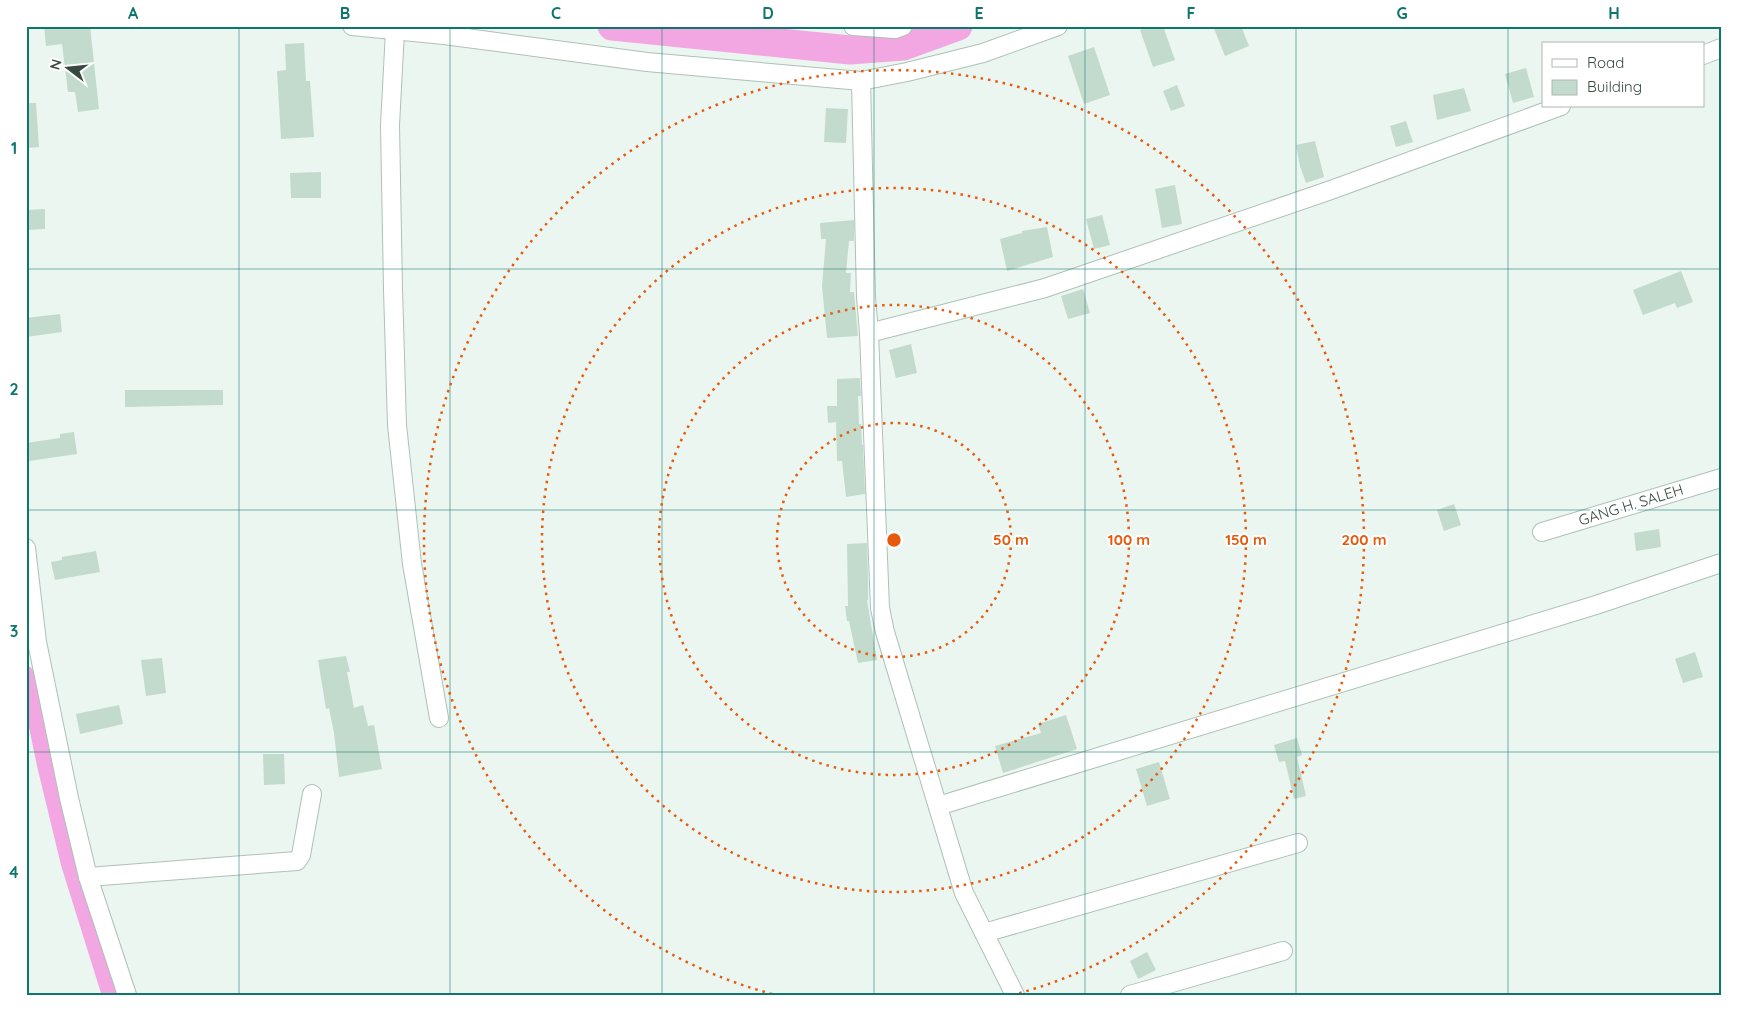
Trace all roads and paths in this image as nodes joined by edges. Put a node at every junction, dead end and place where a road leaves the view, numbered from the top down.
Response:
1 (352, 26) edge
2 (852, 26) edge
3 (903, 26) edge
4 (1058, 26) edge
5 (395, 31) junction
6 (1721, 48) edge
7 (1704, 55) edge
8 (861, 81) junction
9 (1556, 108) edge
10 (869, 333) junction
11 (1721, 478) edge
12 (1542, 532) dead end
13 (26, 548) edge
14 (1721, 563) edge
15 (439, 718) dead end
16 (312, 794) dead end
17 (938, 806) junction
18 (1298, 843) dead end
19 (88, 878) junction
20 (984, 932) junction
21 (1283, 951) dead end
22 (127, 995) edge
23 (1015, 995) edge
24 (1130, 995) edge

1 - 5 street
2 - 3 street
4 - 8 street
5 - 8 street
5 - 15 street
6 - 7 street
8 - 10 street
9 - 10 street
10 - 17 street
11 - 12 street, GANG H. SALEH
13 - 19 street
14 - 17 street
16 - 19 street
17 - 20 street
18 - 20 street
19 - 22 street
20 - 23 street
21 - 24 street

